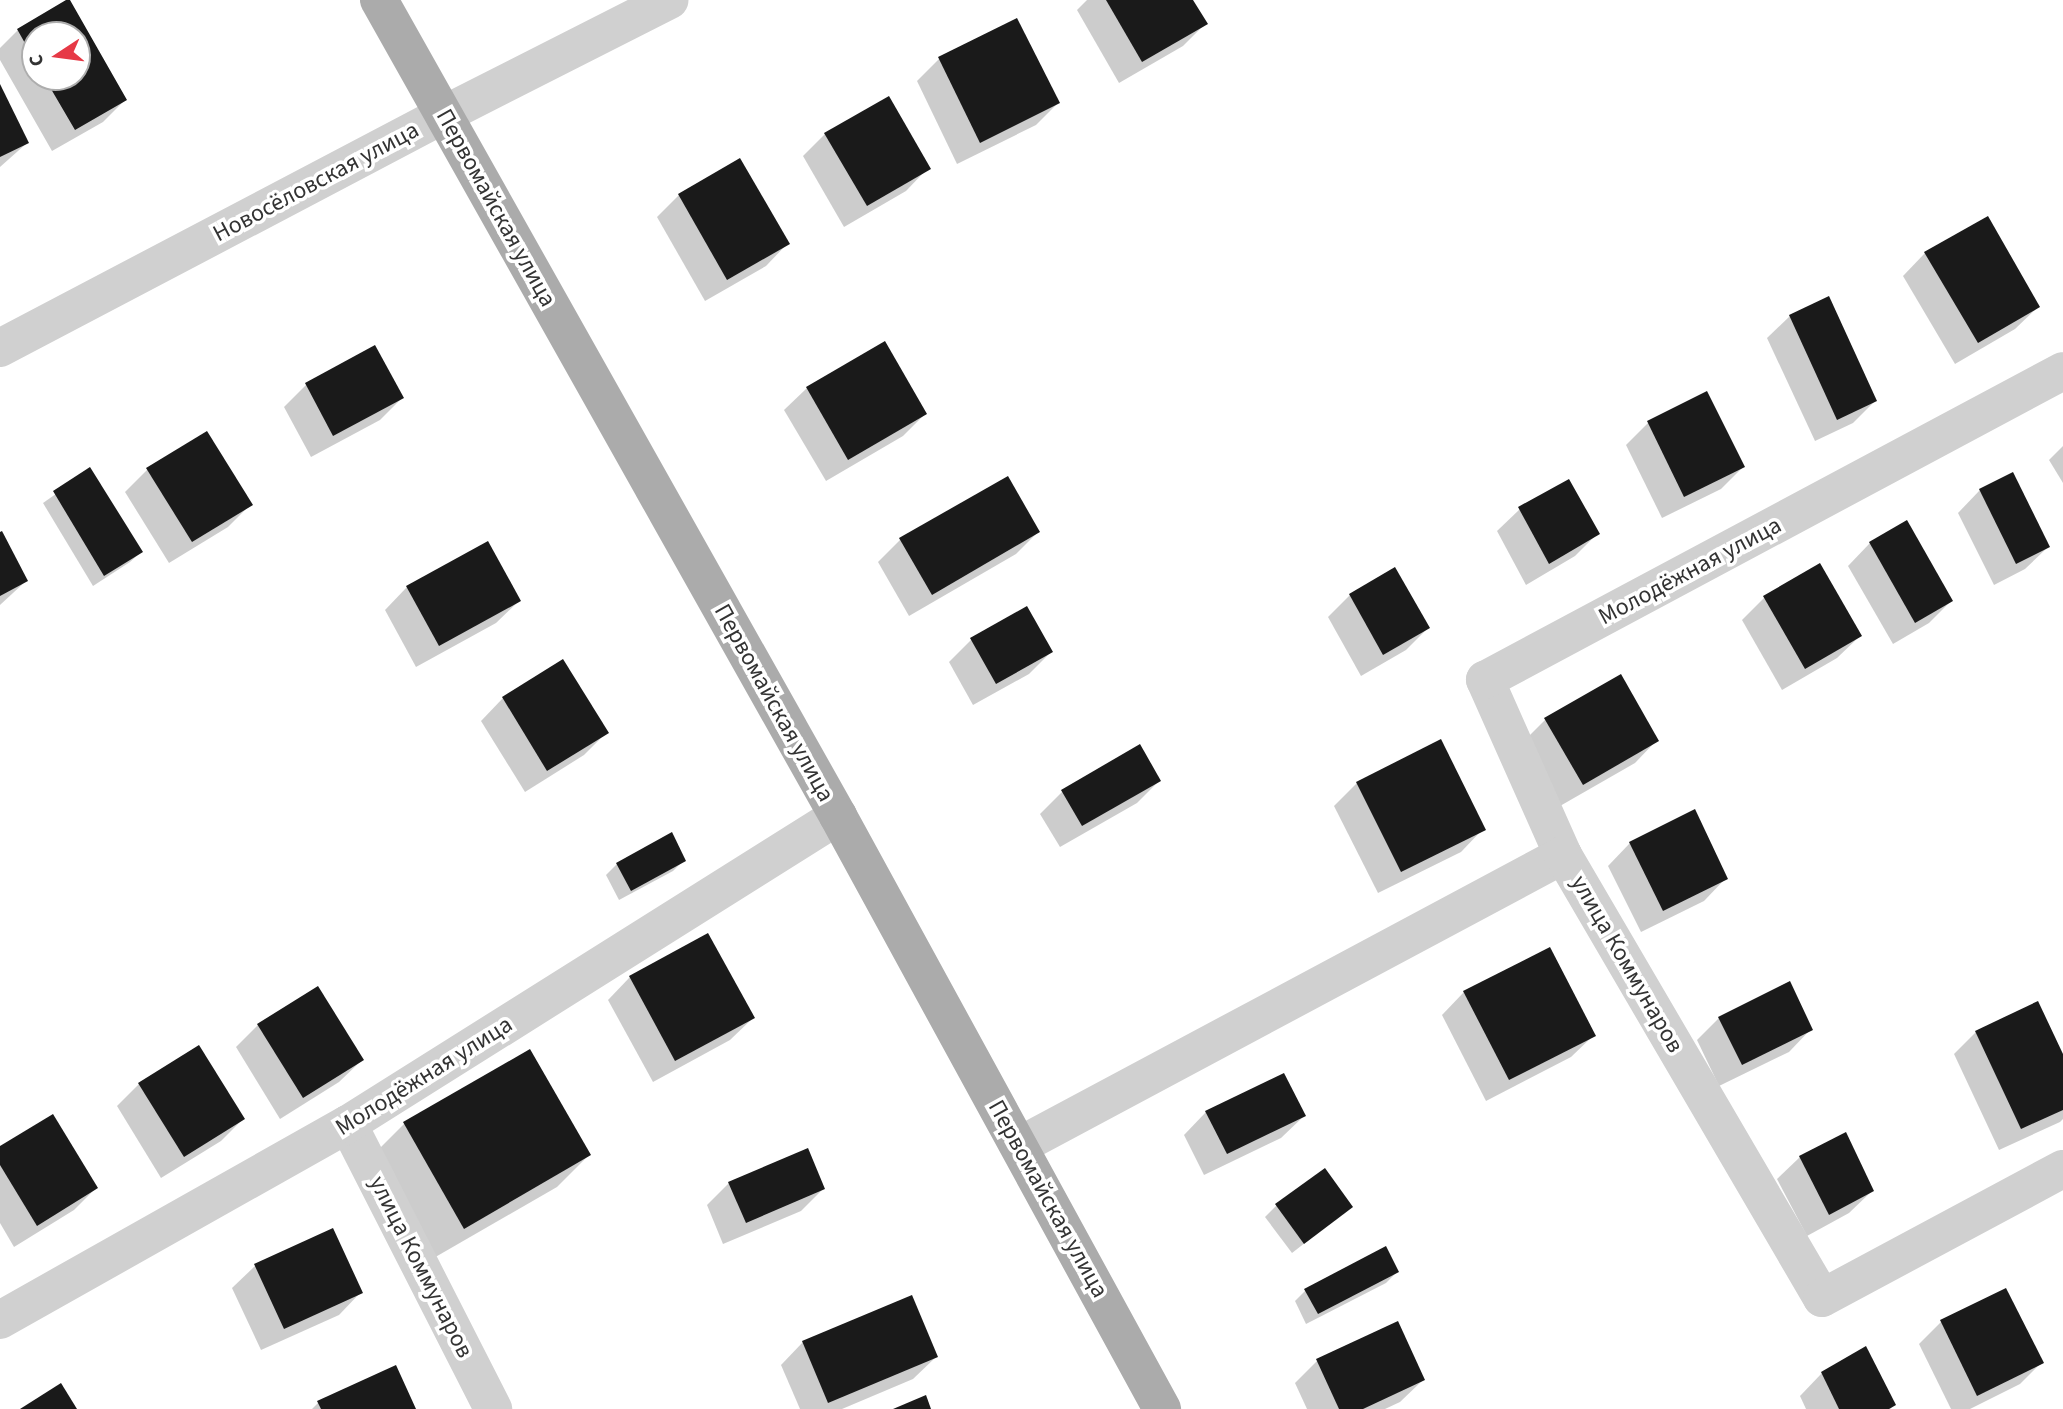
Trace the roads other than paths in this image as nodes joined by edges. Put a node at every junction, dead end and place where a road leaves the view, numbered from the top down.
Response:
1 (379, 0) edge
2 (670, 0) edge
3 (443, 115) junction
4 (0, 348) edge
5 (2063, 371) edge
6 (838, 816) junction
7 (1563, 855) junction
8 (348, 1124) junction
9 (1018, 1146) junction
10 (2063, 1169) edge
11 (0, 1320) edge
12 (493, 1409) edge
13 (1162, 1409) edge

1 - 3 main road, Первомайская улица
2 - 3 street, Новосёловская улица
3 - 4 street, Новосёловская улица
3 - 6 main road, Первомайская улица
5 - 7 street, Молодёжная улица
6 - 8 street, Молодёжная улица
6 - 9 main road, Первомайская улица
7 - 9 street, улица Коммунаров
7 - 10 street, улица Коммунаров
8 - 11 street, Молодёжная улица
8 - 12 street, улица Коммунаров
9 - 13 main road, Первомайская улица

